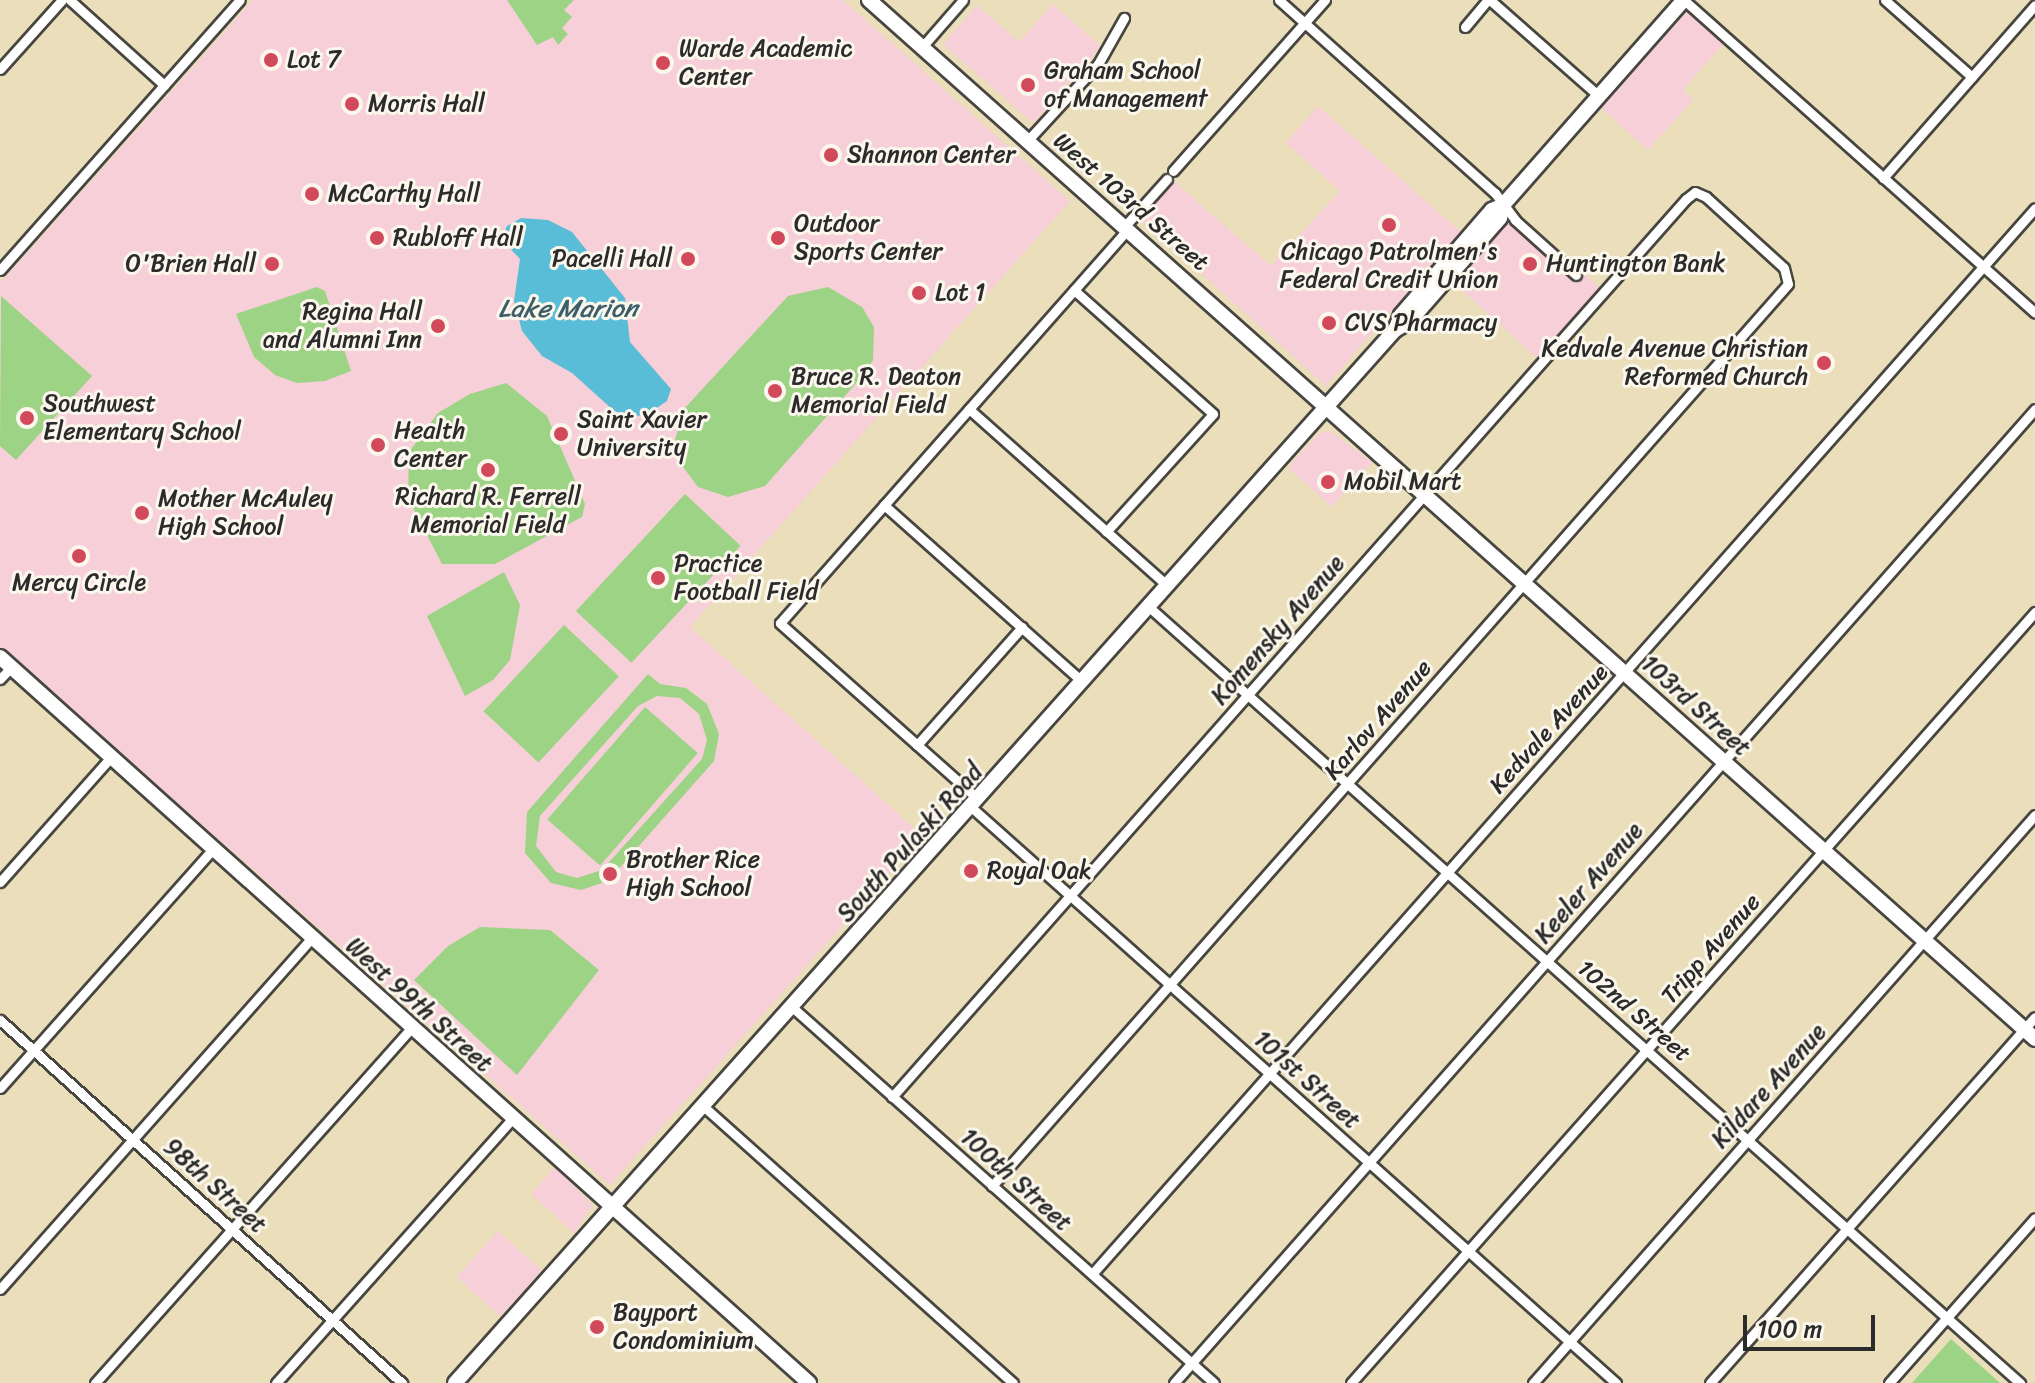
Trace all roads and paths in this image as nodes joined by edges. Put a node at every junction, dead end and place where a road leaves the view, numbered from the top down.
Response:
1 (62, 0) edge
2 (70, 0) edge
3 (240, 0) edge
4 (869, 0) edge
5 (963, 0) edge
6 (1279, 0) edge
7 (1325, 0) edge
8 (1489, 0) edge
9 (1684, 0) edge
10 (1885, 0) edge
11 (2035, 5) edge
12 (1124, 18) dead end
13 (1305, 23) junction
14 (1465, 27) dead end
15 (922, 47) junction
16 (0, 69) edge
17 (1972, 77) junction
18 (164, 85) junction
19 (1599, 96) junction
20 (1028, 140) junction
21 (1883, 178) junction
22 (1503, 205) junction
23 (2035, 208) edge
24 (1126, 227) junction
25 (1983, 267) junction
26 (0, 270) edge
27 (1576, 275) dead end
28 (1791, 279) joint
29 (1074, 290) junction
30 (2035, 313) edge
31 (1328, 406) junction
32 (969, 409) junction
33 (2035, 409) edge
34 (1426, 493) junction
35 (884, 505) junction
36 (1106, 532) junction
37 (1526, 583) junction
38 (1168, 586) junction
39 (1149, 607) junction
40 (2035, 612) edge
41 (1022, 627) junction
42 (5, 662) edge
43 (1626, 673) junction
44 (0, 679) edge
45 (1083, 682) junction
46 (1248, 694) junction
47 (917, 745) junction
48 (111, 757) junction
49 (1724, 761) junction
50 (1349, 784) junction
51 (975, 803) junction
52 (2035, 815) edge
53 (213, 849) junction
54 (1824, 850) junction
55 (1448, 872) junction
56 (0, 882) edge
57 (1070, 895) junction
58 (312, 938) junction
59 (1925, 940) junction
60 (1547, 961) junction
61 (1170, 985) junction
62 (792, 1007) junction
63 (2035, 1017) edge
64 (0, 1020) edge
65 (411, 1028) junction
66 (2030, 1034) edge
67 (1649, 1050) junction
68 (34, 1051) junction
69 (1269, 1073) junction
70 (0, 1088) edge
71 (892, 1097) junction
72 (702, 1105) junction
73 (512, 1119) junction
74 (1749, 1139) junction
75 (133, 1140) junction
76 (1369, 1162) junction
77 (992, 1186) junction
78 (611, 1208) junction
79 (2035, 1218) edge
80 (233, 1228) junction
81 (1847, 1229) junction
82 (1469, 1252) junction
83 (1092, 1274) junction
84 (0, 1289) edge
85 (1947, 1318) junction
86 (332, 1319) junction
87 (1570, 1341) junction
88 (1191, 1363) junction
89 (95, 1383) edge
90 (276, 1383) edge
91 (402, 1383) edge
92 (455, 1383) edge
93 (809, 1383) edge
94 (1013, 1383) edge
95 (1174, 1383) edge
96 (1214, 1383) edge
97 (1351, 1383) edge
98 (1533, 1383) edge
99 (1616, 1383) edge
100 (1710, 1383) edge
101 (1889, 1383) edge
102 (2020, 1383) edge

1 - 16 street
2 - 18 street
3 - 18 street
4 - 15 main road, West 103rd Street
5 - 15 street
6 - 13 street
7 - 13 street
8 - 14 street
8 - 19 street
9 - 19 main road, South Pulaski Road
9 - 21 street
10 - 17 street
11 - 17 street
12 - 20 street
13 - 22 street
13 - 24 street
15 - 20 main road, West 103rd Street
17 - 21 street
18 - 26 street
19 - 22 main road, South Pulaski Road
20 - 24 main road, West 103rd Street
21 - 25 street
22 - 27 street
22 - 31 main road, South Pulaski Road
23 - 25 street, Kedvale Avenue
24 - 29 street
24 - 31 main road, West 103rd Street
25 - 30 street
25 - 43 street, Kedvale Avenue
28 - 34 street, Komensky Avenue
28 - 37 street, Karlov Avenue
29 - 32 street
29 - 36 street
31 - 34 main road, 103rd Street
31 - 38 main road, South Pulaski Road
32 - 35 street
32 - 36 street
33 - 49 street, Keeler Avenue
34 - 37 main road, 103rd Street
34 - 46 street, Komensky Avenue
35 - 41 street
35 - 47 street, 101st Street
36 - 38 street
37 - 43 main road, 103rd Street
37 - 50 street, Karlov Avenue
38 - 39 main road, South Pulaski Road
39 - 45 main road, South Pulaski Road
39 - 46 street, 102nd Street
40 - 54 street, Tripp Avenue
41 - 45 street
41 - 47 street
42 - 44 street
42 - 48 main road, West 99th Street
43 - 49 main road, 103rd Street
43 - 55 street, Kedvale Avenue
45 - 51 main road, South Pulaski Road
46 - 50 street, 102nd Street
46 - 57 street, Komensky Avenue
47 - 51 street, 101st Street
48 - 53 main road, West 99th Street
48 - 56 street
49 - 54 main road, 103rd Street
49 - 60 street, Keeler Avenue
50 - 55 street, 102nd Street
50 - 61 street, Karlov Avenue
51 - 57 street, 101st Street
51 - 62 main road, South Pulaski Road
52 - 59 street, Kildare Avenue
53 - 58 main road, West 99th Street
53 - 68 street
54 - 59 main road, 103rd Street
54 - 67 street, Tripp Avenue
55 - 60 street, 102nd Street
55 - 69 street, Kedvale Avenue
57 - 61 street, 101st Street
57 - 71 street, Komensky Avenue
58 - 65 main road, West 99th Street
58 - 75 street
59 - 66 main road, 103rd Street
59 - 74 street, Kildare Avenue
60 - 67 street, 102nd Street
60 - 76 street, Keeler Avenue
61 - 69 street, 101st Street
61 - 77 street, Karlov Avenue
62 - 71 street, 100th Street
62 - 72 main road, South Pulaski Road
63 - 66 street
64 - 68 street, 98th Street
65 - 73 main road, West 99th Street
65 - 80 street
66 - 81 street
67 - 74 street, 102nd Street
67 - 82 street, Tripp Avenue
68 - 70 street
68 - 75 street, 98th Street
69 - 76 street, 101st Street
69 - 83 street, Kedvale Avenue
71 - 77 street, 100th Street
72 - 78 main road, South Pulaski Road
72 - 94 street
73 - 78 main road, West 99th Street
73 - 86 street
74 - 81 street, 102nd Street
74 - 87 street, Kildare Avenue
75 - 80 street, 98th Street
75 - 84 street
76 - 82 street, 101st Street
76 - 88 street, Keeler Avenue
77 - 83 street, 100th Street
78 - 92 main road, South Pulaski Road
78 - 93 main road, West 99th Street
79 - 85 street
80 - 86 street, 98th Street
80 - 89 street
81 - 85 street, 102nd Street
81 - 100 street
82 - 87 street, 101st Street
82 - 97 street, Tripp Avenue
83 - 88 street, 100th Street
85 - 101 street
85 - 102 street, 102nd Street
86 - 90 street
86 - 91 street, 98th Street
87 - 98 street, Kildare Avenue
87 - 99 street, 101st Street
88 - 95 street, Keeler Avenue
88 - 96 street, 100th Street

